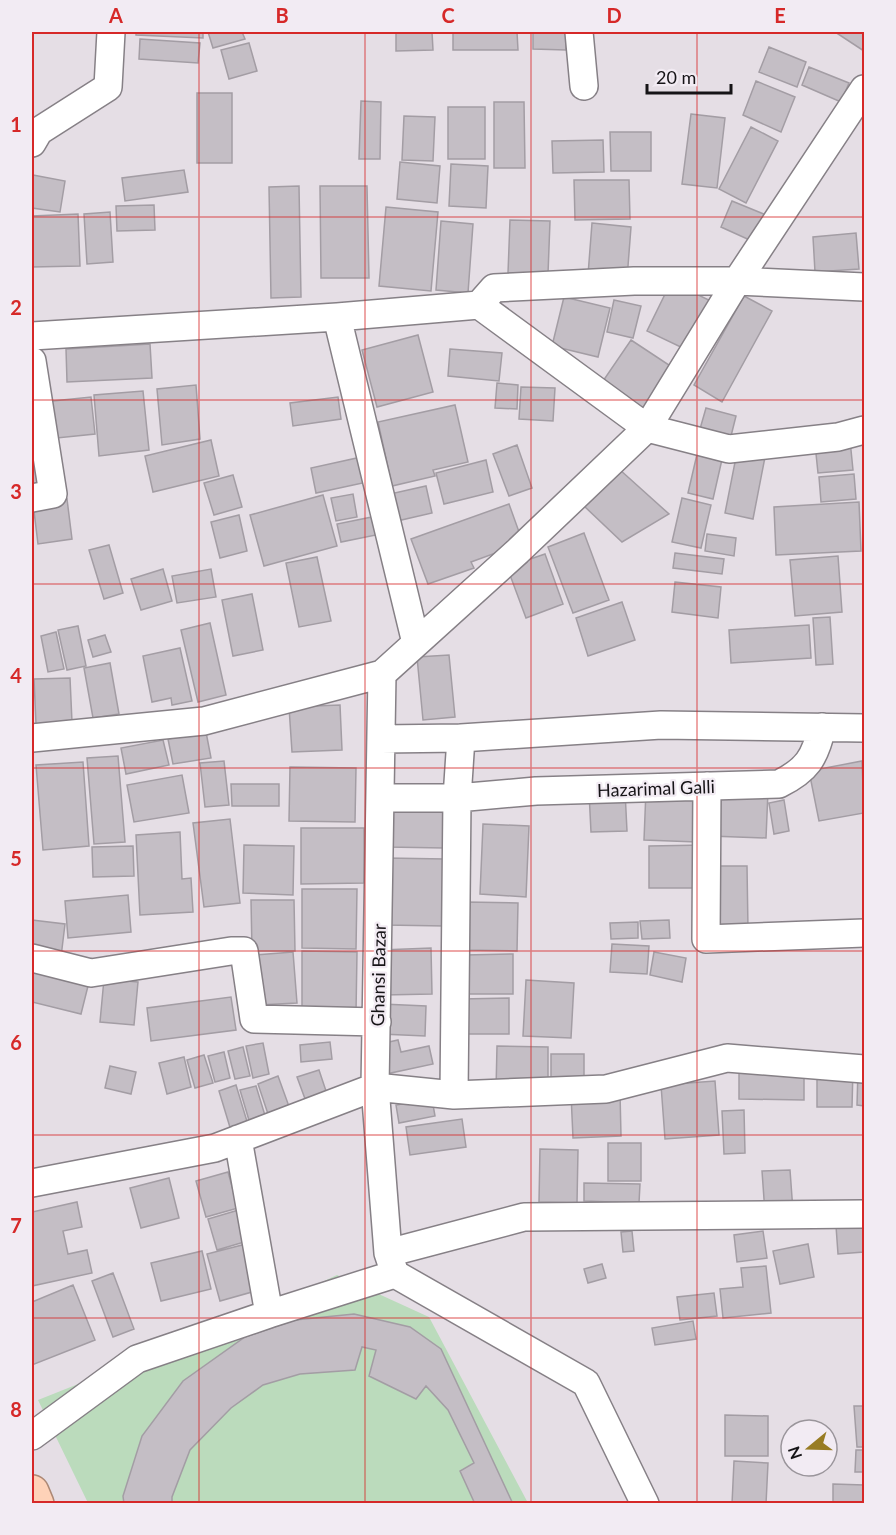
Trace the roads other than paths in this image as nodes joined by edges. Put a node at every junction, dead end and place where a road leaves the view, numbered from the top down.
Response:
1 (111, 32) edge
2 (579, 32) edge
3 (584, 86) dead end
4 (864, 88) edge
5 (32, 143) edge
6 (737, 281) junction
7 (864, 287) edge
8 (479, 305) junction
9 (337, 317) junction
10 (32, 336) edge
11 (32, 361) edge
12 (647, 428) junction
13 (864, 430) edge
14 (32, 498) edge
15 (416, 643) junction
16 (382, 674) junction
17 (822, 727) junction
18 (864, 728) edge
19 (32, 738) edge
20 (461, 738) junction
21 (381, 739) junction
22 (707, 786) junction
23 (380, 798) junction
24 (458, 798) junction
25 (864, 933) edge
26 (32, 958) edge
27 (377, 1022) junction
28 (864, 1069) edge
29 (375, 1087) junction
30 (454, 1095) junction
31 (238, 1139) junction
32 (32, 1183) edge
33 (864, 1215) edge
34 (391, 1264) junction
35 (269, 1314) junction
36 (32, 1436) edge
37 (32, 1492) edge
38 (37, 1503) edge
39 (645, 1503) edge

1 - 5 street
2 - 3 street
4 - 6 street
6 - 7 street
6 - 8 street
6 - 12 street
8 - 9 street
8 - 12 street
9 - 10 street
9 - 15 street
11 - 14 street
12 - 13 street
12 - 15 street
15 - 16 street
16 - 19 street
16 - 21 street, Ghansi Bazar
17 - 18 street
17 - 20 street
17 - 22 street, Hazarimal Galli
20 - 21 street
20 - 24 street
21 - 23 street, Ghansi Bazar
22 - 24 street, Hazarimal Galli
22 - 25 street
23 - 24 street, Hazarimal Galli
23 - 27 street, Ghansi Bazar
24 - 30 street
26 - 27 street
27 - 29 street, Ghansi Bazar
28 - 30 street
29 - 30 street
29 - 31 street
29 - 34 street, Ghansi Bazar
31 - 32 street
31 - 35 street
33 - 34 street
34 - 35 street
34 - 39 street
35 - 36 street
37 - 38 highway

